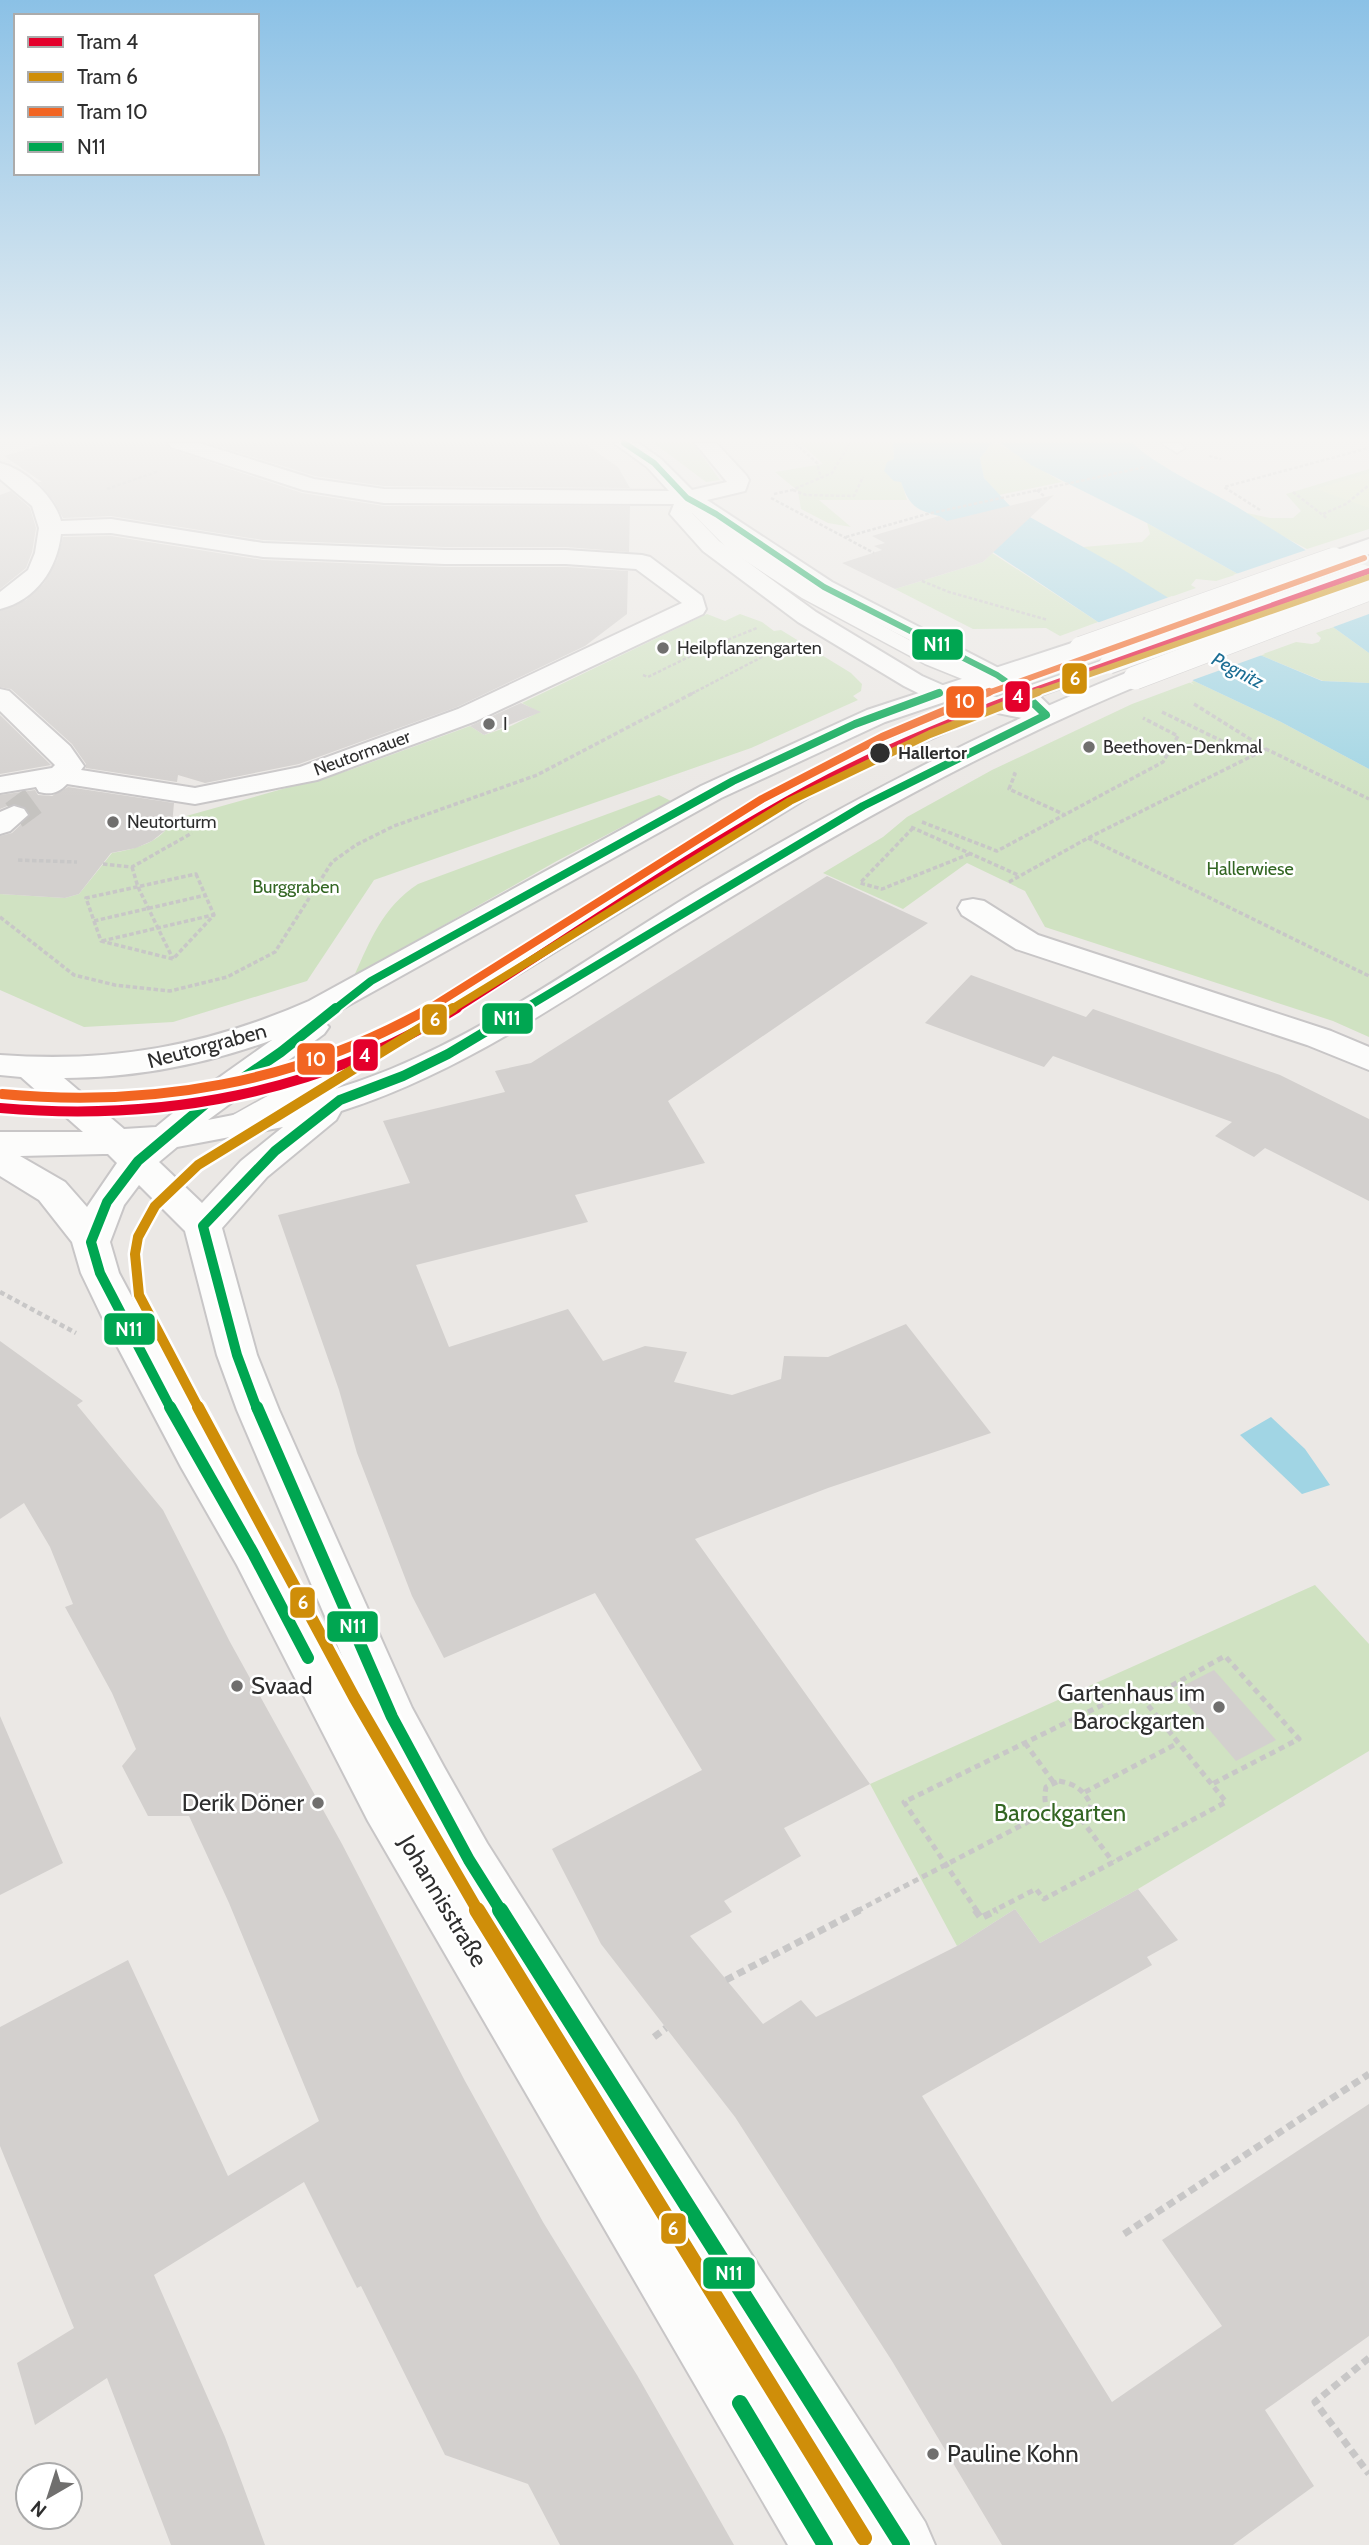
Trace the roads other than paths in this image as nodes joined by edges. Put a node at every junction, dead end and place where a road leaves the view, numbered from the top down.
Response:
1 (45, 562) edge
2 (638, 562) edge
3 (735, 562) edge
4 (762, 562) edge
5 (777, 562) edge
6 (1326, 562) edge
7 (1367, 578) edge
8 (0, 602) edge
9 (812, 613) junction
10 (1014, 692) junction
11 (939, 694) junction
12 (0, 697) edge
13 (932, 730) junction
14 (61, 775) junction
15 (0, 785) tunnel mouth
16 (16, 814) tunnel mouth
17 (973, 908) road end
18 (371, 981) junction
19 (1369, 1060) edge
20 (16, 1067) edge
21 (340, 1100) junction
22 (236, 1126) junction
23 (166, 1137) junction
24 (0, 1144) edge
25 (127, 1152) junction
26 (0, 1160) edge
27 (203, 1226) junction
28 (91, 1242) junction
29 (825, 2545) edge
30 (902, 2545) edge

1 - 8 main road
2 - 14 main road, Neutormauer
3 - 9 main road
4 - 9 lane
5 - 10 main road
6 - 10 main road, bridge
7 - 10 lane, bridge
7 - 10 main road, bridge
9 - 10 lane
9 - 11 main road
10 - 11 main road
10 - 13 lane
10 - 13 lane
10 - 21 main road
11 - 18 main road, Neutorgraben
12 - 14 main road
13 - 22 lane
14 - 15 main road, Neutormauer
14 - 16 main road
17 - 19 main road
18 - 20 main road, Neutorgraben
18 - 23 main road, Neutorgraben
20 - 25 main road, Neutorgraben
21 - 22 main road
21 - 27 main road
22 - 23 main road
23 - 25 main road
24 - 25 main road
25 - 27 main road
25 - 28 main road
26 - 28 main road, Johannisstraße
27 - 30 main road, Johannisstraße
28 - 29 main road, Johannisstraße

